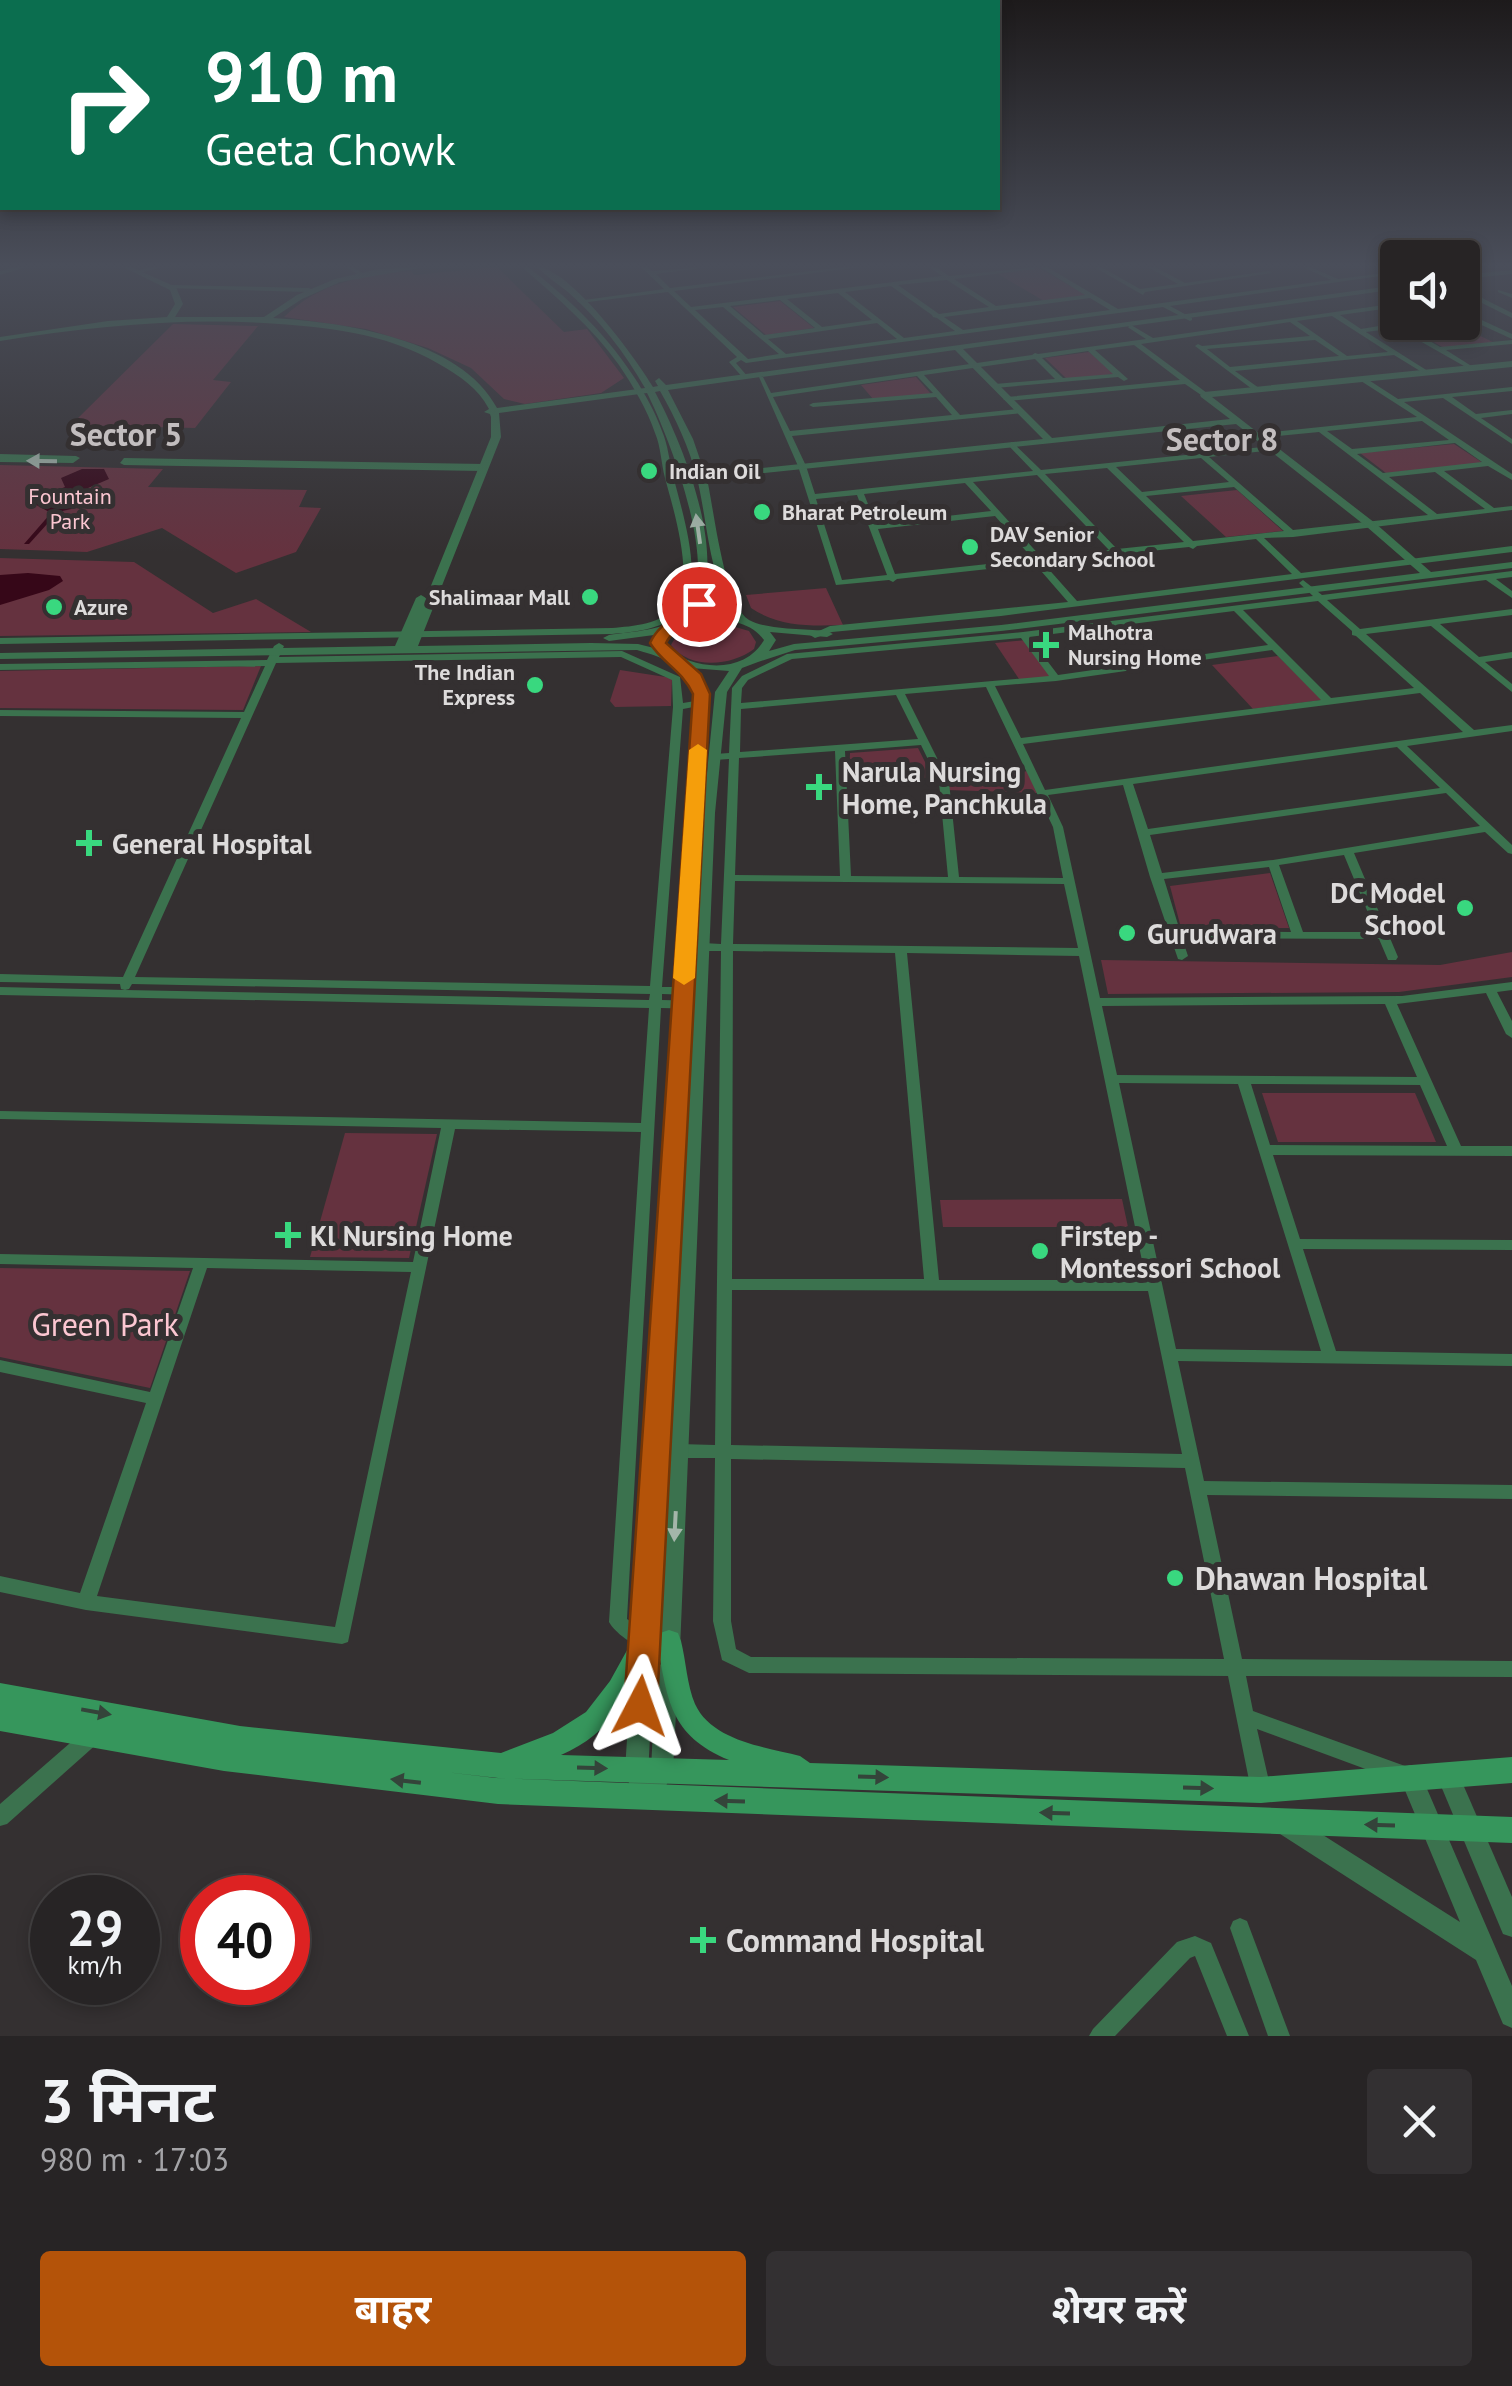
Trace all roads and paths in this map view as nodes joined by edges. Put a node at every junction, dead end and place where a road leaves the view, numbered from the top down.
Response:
1 (435, 362) edge
2 (620, 362) edge
3 (635, 362) edge
4 (732, 362) edge
5 (859, 362) edge
6 (870, 362) edge
7 (988, 362) edge
8 (1041, 362) edge
9 (1105, 362) edge
10 (1161, 362) edge
11 (1220, 362) edge
12 (1304, 362) edge
13 (1409, 362) edge
14 (1460, 362) edge
15 (972, 364) junction
16 (1512, 364) edge
17 (1471, 368) junction
18 (1230, 369) junction
19 (1427, 373) junction
20 (918, 374) junction
21 (1121, 376) junction
22 (744, 377) junction
23 (761, 378) junction
24 (1364, 379) junction
25 (1062, 381) junction
26 (1187, 382) junction
27 (995, 386) junction
28 (1134, 387) junction
29 (1512, 389) edge
30 (658, 390) junction
31 (806, 390) junction
32 (1256, 390) junction
33 (639, 393) junction
34 (938, 394) junction
35 (768, 395) junction
36 (1204, 395) junction
37 (1445, 396) junction
38 (1007, 398) junction
39 (1396, 401) junction
40 (813, 405) junction
41 (1019, 410) junction
42 (1512, 412) edge
43 (492, 413) junction
44 (958, 416) junction
45 (1474, 416) junction
46 (1423, 419) junction
47 (1239, 421) junction
48 (1320, 429) junction
49 (827, 430) junction
50 (786, 434) junction
51 (1257, 436) junction
52 (1509, 438) edge
53 (1049, 440) junction
54 (1457, 441) junction
55 (1012, 444) junction
56 (1272, 448) junction
57 (1350, 452) junction
58 (1202, 455) junction
59 (0, 458) edge
60 (666, 460) junction
61 (136, 461) dead end
62 (1490, 463) junction
63 (685, 464) junction
64 (802, 466) junction
65 (1110, 466) junction
66 (480, 468) junction
67 (1436, 469) junction
68 (667, 472) junction
69 (1040, 474) junction
70 (1381, 476) junction
71 (702, 477) junction
72 (689, 478) junction
73 (1512, 478) edge
74 (968, 482) junction
75 (1235, 484) junction
76 (860, 494) junction
77 (1138, 494) junction
78 (811, 497) junction
79 (1512, 508) edge
80 (1492, 510) junction
81 (997, 513) junction
82 (1436, 517) junction
83 (1371, 525) junction
84 (872, 526) junction
85 (1293, 534) junction
86 (1259, 538) junction
87 (1193, 546) junction
88 (1512, 553) edge
89 (1117, 554) junction
90 (1041, 563) junction
91 (1512, 565) edge
92 (1420, 568) junction
93 (1512, 574) edge
94 (1488, 577) junction
95 (892, 579) junction
96 (1307, 587) junction
97 (1512, 595) edge
98 (1258, 601) junction
99 (1075, 604) junction
100 (1237, 609) junction
101 (1512, 612) edge
102 (742, 619) junction
103 (684, 620) junction
104 (1432, 622) junction
105 (761, 628) junction
106 (664, 630) junction
107 (1355, 632) junction
108 (815, 635) junction
109 (1023, 635) junction
110 (529, 637) junction
111 (0, 641) edge
112 (840, 642) junction
113 (408, 643) junction
114 (1275, 648) junction
115 (855, 651) junction
116 (0, 653) edge
117 (275, 655) junction
118 (1512, 655) edge
119 (673, 659) junction
120 (1478, 660) junction
121 (746, 662) junction
122 (0, 667) edge
123 (1056, 678) junction
124 (990, 685) junction
125 (1512, 689) edge
126 (1419, 690) junction
127 (900, 694) junction
128 (701, 702) junction
129 (1329, 702) junction
130 (678, 706) junction
131 (736, 706) junction
132 (0, 713) edge
133 (247, 716) junction
134 (1507, 729) edge
135 (1472, 734) junction
136 (1512, 739) edge
137 (924, 742) junction
138 (1016, 742) junction
139 (1401, 744) junction
140 (840, 748) junction
141 (734, 756) junction
142 (715, 757) junction
143 (672, 779) junction
144 (696, 780) junction
145 (1128, 784) junction
146 (1448, 790) junction
147 (1044, 793) junction
148 (1488, 828) junction
149 (1144, 833) junction
150 (1348, 851) junction
151 (1512, 851) edge
152 (1273, 863) junction
153 (1156, 877) junction
154 (730, 878) junction
155 (846, 880) junction
156 (954, 881) junction
157 (1068, 882) junction
158 (1175, 934) junction
159 (1298, 934) junction
160 (1384, 936) junction
161 (696, 947) junction
162 (727, 948) junction
163 (902, 950) junction
164 (1084, 952) junction
165 (1182, 956) dead end
166 (1392, 957) dead end
167 (0, 978) edge
168 (125, 986) junction
169 (1512, 986) edge
170 (0, 990) edge
171 (1491, 991) junction
172 (655, 997) junction
173 (692, 998) junction
174 (1388, 1000) junction
175 (1095, 1002) junction
176 (1512, 1034) edge
177 (1110, 1079) junction
178 (1244, 1080) junction
179 (1424, 1081) junction
180 (0, 1114) edge
181 (448, 1124) junction
182 (647, 1128) junction
183 (1266, 1150) junction
184 (1456, 1151) junction
185 (1512, 1152) edge
186 (1296, 1244) junction
187 (1512, 1245) edge
188 (0, 1259) edge
189 (202, 1263) junction
190 (419, 1267) junction
191 (724, 1284) junction
192 (932, 1285) junction
193 (1155, 1286) junction
194 (1169, 1355) junction
195 (1330, 1357) junction
196 (1512, 1360) edge
197 (0, 1366) edge
198 (156, 1399) junction
199 (679, 1451) junction
200 (723, 1452) junction
201 (1191, 1460) junction
202 (1197, 1488) junction
203 (1512, 1492) edge
204 (0, 1584) edge
205 (86, 1602) junction
206 (657, 1641) junction
207 (1234, 1666) junction
208 (1512, 1669) edge
209 (0, 1695) edge
210 (1245, 1716) junction
211 (0, 1719) edge
212 (92, 1736) junction
213 (496, 1765) junction
214 (649, 1770) junction
215 (1512, 1770) edge
216 (1447, 1774) junction
217 (820, 1776) junction
218 (1410, 1776) junction
219 (1260, 1790) junction
220 (644, 1797) junction
221 (0, 1817) edge
222 (1281, 1822) junction
223 (1430, 1827) junction
224 (1470, 1829) junction
225 (1512, 1830) edge
226 (1512, 1925) edge
227 (1240, 1928) dead end
228 (1484, 1950) junction
229 (1512, 2015) edge
230 (1100, 2036) edge
231 (1238, 2036) edge
232 (1279, 2036) edge

1 - 43 street
2 - 33 street
3 - 30 street
4 - 22 street
5 - 22 street
6 - 23 street
7 - 15 street
8 - 25 street
9 - 21 street
10 - 26 street
11 - 18 street
12 - 18 street
13 - 19 street
14 - 17 street
15 - 20 street
15 - 27 street
16 - 17 street
17 - 19 street
18 - 32 street
19 - 24 street
20 - 31 street
20 - 34 street
21 - 25 street
21 - 28 street
22 - 30 street
23 - 30 street
23 - 35 street
24 - 32 street
24 - 39 street
25 - 27 street
26 - 28 street
26 - 36 street
27 - 38 street
28 - 38 street
29 - 37 street
30 - 33 street
30 - 63 street
30 - 71 street
31 - 35 street
31 - 40 street
32 - 36 street
33 - 43 street
33 - 60 street
34 - 40 street
34 - 44 street
35 - 50 street
36 - 47 street
37 - 39 street
37 - 45 street
38 - 41 street
39 - 46 street
40 - 49 street
41 - 44 street
41 - 53 street
42 - 45 street
43 - 66 street
44 - 49 street
45 - 52 street
46 - 48 street
46 - 54 street
47 - 51 street
47 - 53 street
48 - 51 street
48 - 57 street
49 - 50 street
50 - 64 street
51 - 56 street
53 - 55 street
54 - 57 street
54 - 62 street
55 - 64 street
55 - 69 street
56 - 58 street
56 - 83 street
57 - 70 street
58 - 65 street
58 - 75 street
59 -> 59 street
60 - 63 street
60 - 68 street
61 - 66 street
62 - 67 street
62 - 73 street
63 - 72 street
64 - 71 street
64 - 78 street
65 - 69 street
65 - 77 street
66 - 113 street
67 - 70 street
67 - 80 street
68 - 72 street
68 - 110 street
69 - 74 street
69 - 89 street
70 - 82 street
71 - 102 street
103 -> 72 street
74 - 76 street
74 - 81 street
75 - 77 street
75 - 85 street
76 - 78 street
76 - 84 street
77 - 87 street
78 - 95 street
79 - 80 street
80 - 82 street
81 - 84 street
81 - 90 street
82 - 83 street
83 - 85 street
83 - 92 street
84 - 95 street
85 - 86 street
86 - 87 street
86 - 96 street
87 - 89 street
88 - 92 street
89 - 90 street
90 - 95 street
90 - 99 street
91 - 92 street
92 - 96 street
92 - 96 street
93 - 94 street
94 - 96 street
94 - 97 street
96 - 98 street
96 - 99 street
96 - 107 street
96 - 108 street
98 - 100 street
98 - 112 street
99 - 108 street
100 - 109 street
100 - 114 street
101 - 104 street
102 - 103 street
102 - 105 street
103 - 106 street
104 - 107 street
104 - 120 street
105 - 108 street
105 - 121 street
106 - 110 street
106 - 119 street
107 - 126 street
109 - 115 street
109 - 123 street
110 - 113 street
111 - 113 street
112 - 115 street
112 - 121 street
113 - 117 street
113 - 119 street
114 - 123 street
114 - 129 street
115 - 131 street
116 - 117 street
117 - 122 street
117 - 130 street
117 - 133 street
118 - 120 street
119 - 121 street
119 - 128 street
120 - 125 street
121 - 142 street
123 - 124 street
124 - 127 street
124 - 138 street
126 - 129 street
126 - 135 street
127 - 131 street
127 - 137 street
128 - 130 street
128 - 144 street
129 - 138 street
130 - 143 street
131 - 141 street
132 - 133 street
133 - 168 street
134 - 135 street
134 - 136 street
135 - 139 street
137 - 140 street
137 - 156 street
138 - 147 street
139 - 145 street
139 - 146 street
140 - 141 street
140 - 155 street
141 - 142 street
141 - 154 street
142 - 161 street
143 - 144 street
143 - 172 street
144 - 161 street
145 - 147 street
145 - 149 street
146 - 148 street
146 - 149 street
147 - 157 street
148 - 150 street
148 - 151 street
149 - 153 street
150 - 152 street
150 - 160 street
152 - 153 street
152 - 159 street
153 - 158 street
154 - 155 street
154 - 162 street
155 - 156 street
156 - 157 street
157 - 164 street
158 - 159 street
158 - 165 street
159 - 160 street
160 - 166 street
161 - 162 street
161 - 173 street
162 - 163 street
162 - 191 street
163 - 164 street
163 - 192 street
164 - 175 street
167 - 168 street
168 - 170 street
168 - 172 street
169 - 171 street
171 - 174 street
171 - 176 street
172 - 173 street
172 - 182 street
173 - 199 street
173 - 206 street
174 - 175 street
174 - 179 street
175 - 177 street
177 - 178 street
177 - 193 street
178 - 179 street
178 - 183 street
179 - 184 street
180 - 181 street
181 - 182 street
181 - 190 street
182 - 206 street
183 - 184 street
183 - 186 street
184 - 185 street
186 - 187 street
186 - 195 street
188 - 189 street
189 - 190 street
189 - 198 street
190 - 205 street
191 - 192 street
191 - 200 street
192 - 193 street
193 - 194 street
194 - 195 street
194 - 201 street
195 - 196 street
197 - 198 street
198 - 205 street
199 - 200 street
199 -> 206 street
200 - 201 street
200 - 207 street
201 - 202 street
202 - 203 street
202 - 207 street
204 - 205 street
206 - 213 main road
206 - 214 street
206 - 214 street
206 - 217 main road
207 - 208 street
207 - 210 street
209 -> 213 main road
210 - 218 street
210 - 219 street
211 - 212 main road
220 -> 212 main road
212 - 221 street
213 -> 214 main road
214 - 217 main road
214 - 220 street
215 - 216 main road
216 - 218 main road
216 - 224 street
217 -> 219 main road
218 - 219 main road
218 - 223 street
222 -> 220 main road
223 -> 222 main road
222 - 228 street
223 - 224 main road
223 - 228 street
224 - 225 main road
224 - 226 street
227 - 232 street
228 - 229 street
230 - 231 street

